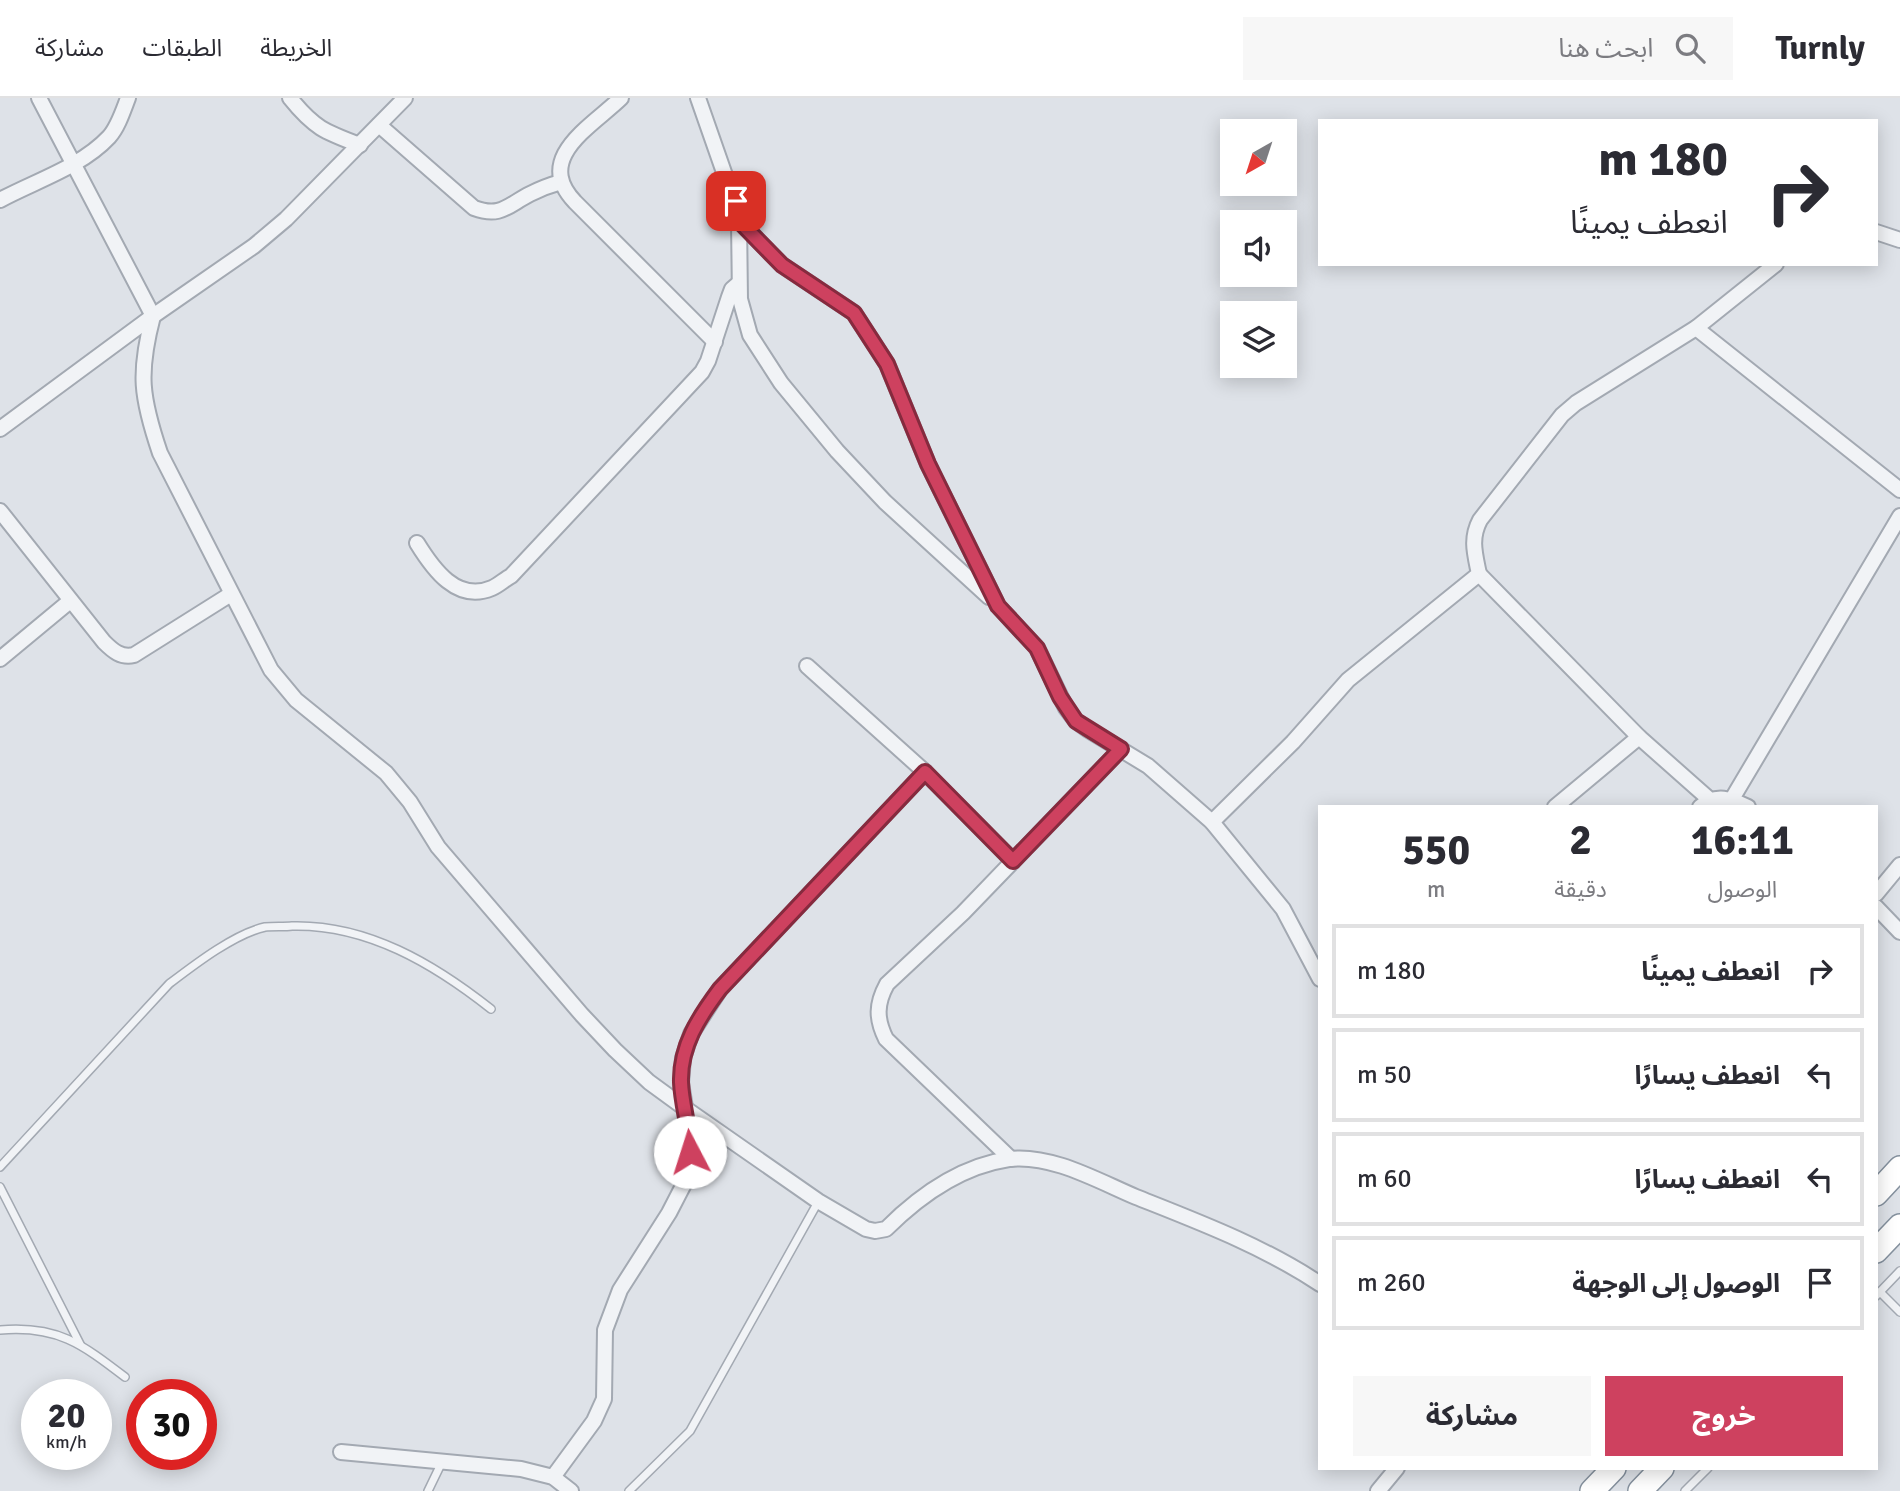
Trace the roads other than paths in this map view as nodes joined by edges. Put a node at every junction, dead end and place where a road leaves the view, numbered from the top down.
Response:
1 (39, 98) edge
2 (128, 98) edge
3 (290, 98) edge
4 (405, 98) edge
5 (621, 98) edge
6 (698, 98) edge
7 (379, 125) junction
8 (360, 145) junction
9 (73, 163) junction
10 (561, 182) junction
11 (0, 200) edge
12 (739, 221) junction
13 (1878, 233) edge
14 (1900, 240) edge
15 (1774, 266) edge
16 (739, 283) junction
17 (153, 316) junction
18 (1696, 328) junction
19 (715, 342) junction
20 (0, 429) edge
21 (1900, 490) edge
22 (0, 511) edge
23 (1900, 516) edge
24 (417, 543) dead end
25 (1479, 574) junction
26 (231, 594) junction
27 (69, 601) junction
28 (998, 606) junction
29 (0, 659) edge
30 (807, 666) dead end
31 (1639, 737) junction
32 (1121, 749) junction
33 (925, 772) junction
34 (1732, 799) junction
35 (1704, 803) edge
36 (1557, 805) edge
37 (1744, 805) edge
38 (1212, 822) junction
39 (1013, 861) junction
40 (1900, 865) edge
41 (1878, 892) edge
42 (1878, 909) edge
43 (1900, 932) edge
44 (1318, 975) edge
45 (491, 1009) dead end
46 (685, 1110) junction
47 (1011, 1159) junction
48 (0, 1167) edge
49 (1890, 1175) edge
50 (0, 1187) edge
51 (1878, 1191) edge
52 (818, 1201) junction
53 (1900, 1226) edge
54 (1878, 1249) edge
55 (1900, 1271) edge
56 (1318, 1283) edge
57 (1878, 1294) edge
58 (1900, 1312) edge
59 (0, 1330) edge
60 (80, 1344) junction
61 (125, 1377) dead end
62 (341, 1452) dead end
63 (442, 1461) junction
64 (1395, 1470) edge
65 (1612, 1470) edge
66 (1660, 1470) edge
67 (1706, 1470) edge
68 (553, 1477) junction
69 (428, 1491) edge
70 (571, 1491) edge
71 (629, 1491) edge
72 (1378, 1491) edge
73 (1592, 1491) edge
74 (1640, 1491) edge
75 (1685, 1491) edge

1 - 9 street
2 - 9 street
3 - 8 street
4 - 7 street
5 - 10 street
6 - 12 street
7 - 8 street
7 - 10 street
8 - 17 street
9 - 11 street
9 - 17 street
10 - 19 street
12 - 16 street
12 - 28 street
13 - 14 street
15 - 18 street
16 - 19 street
16 - 28 street
17 - 20 street
17 - 26 street
18 - 21 street
18 - 25 street
19 - 24 street
22 - 27 street
23 - 34 street
25 - 31 street
25 - 38 street
26 - 27 street
26 - 46 street
27 - 29 street
28 - 32 street
30 - 33 street
31 - 35 street
31 - 36 street
32 - 38 street
32 - 39 street
33 - 39 street
33 - 46 street
34 - 35 street
34 - 37 street
38 - 44 street
39 - 47 street
40 - 41 street
42 - 43 street
45 - 48 lane
46 - 52 street
46 - 68 street
47 - 52 street
47 - 56 street
49 - 51 highway
50 - 60 lane
52 - 71 lane
53 - 54 highway
55 - 57 lane
57 - 58 lane
59 - 60 lane
60 - 61 lane
62 - 63 street
63 - 68 street
63 - 69 lane
64 - 72 street
65 - 73 highway
66 - 74 highway
67 - 75 lane
68 - 70 street

